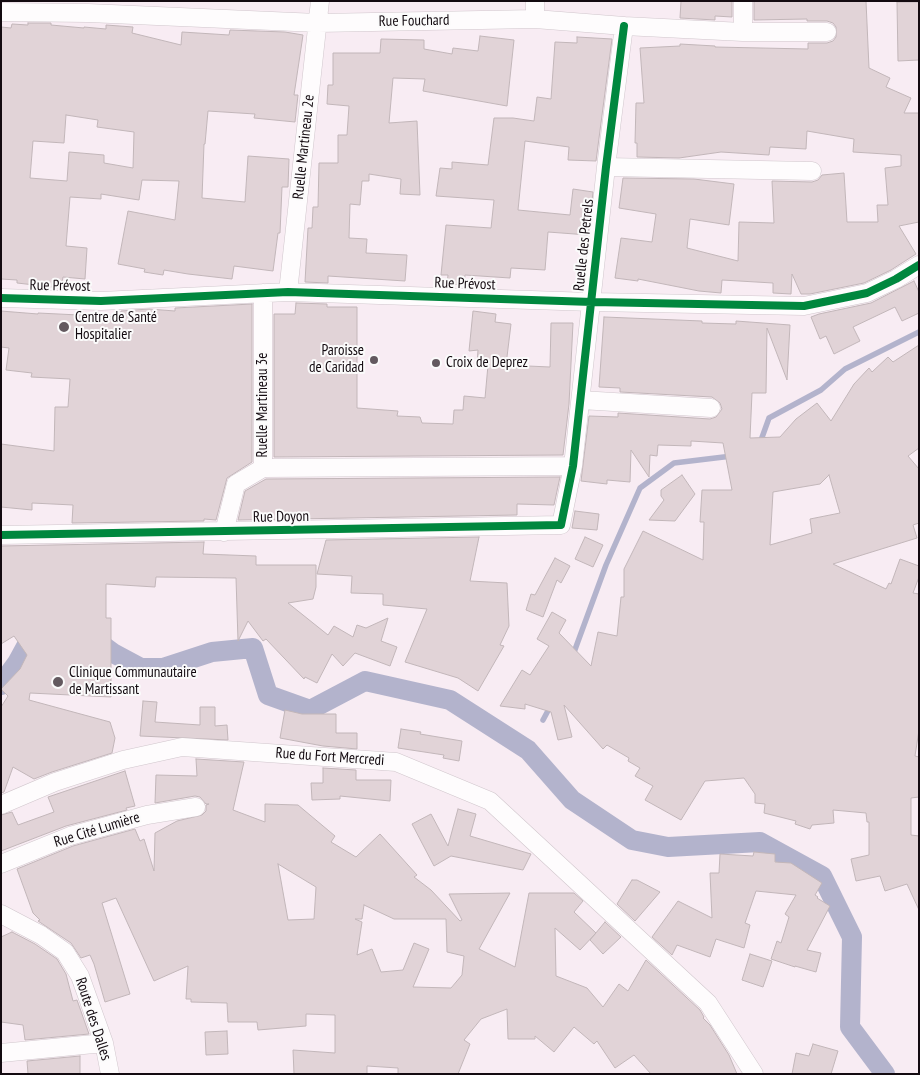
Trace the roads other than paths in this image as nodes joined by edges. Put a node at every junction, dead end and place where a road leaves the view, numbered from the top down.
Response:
1 (320, 1) edge
2 (535, 1) edge
3 (743, 1) edge
4 (88, 7) edge
5 (3, 8) edge
6 (535, 19) junction
7 (318, 23) junction
8 (624, 26) junction
9 (743, 32) junction
10 (827, 32) dead end
11 (606, 167) junction
12 (812, 171) dead end
13 (919, 265) edge
14 (288, 292) junction
15 (263, 293) junction
16 (1, 298) edge
17 (592, 302) junction
18 (580, 400) junction
19 (711, 408) dead end
20 (573, 466) junction
21 (263, 468) junction
22 (561, 526) joint
23 (224, 532) junction
24 (1, 535) edge
25 (1, 805) edge
26 (196, 807) dead end
27 (1, 864) edge
28 (1, 914) edge
29 (104, 1043) junction
30 (1, 1053) edge
31 (110, 1074) edge
32 (754, 1074) edge

1 - 7 street, Ruelle Martineau 2e
2 - 6 street
3 - 9 street
4 - 5 street, Rue Fouchard
4 - 7 street, Rue Fouchard
6 - 7 street, Rue Fouchard
6 - 8 street, Rue Fouchard
7 - 14 street, Ruelle Martineau 2e
8 - 9 street, Rue Fouchard
8 - 11 street, Ruelle des Petrels
9 - 10 street, Rue Fouchard
11 - 12 street
11 - 17 street, Ruelle des Petrels
13 - 17 street, Rue Prévost
14 - 15 street, Rue Prévost
14 - 17 street, Rue Prévost
15 - 16 street, Rue Prévost
15 - 21 street, Ruelle Martineau 3e
17 - 18 street, Ruelle des Petrels
18 - 19 street
18 - 20 street, Ruelle des Petrels
20 - 21 street
20 - 22 street, Ruelle des Petrels
21 - 23 street, Ruelle Martineau 3e
22 - 23 street, Rue Doyon
23 - 24 street, Rue Doyon
25 - 32 street, Rue du Fort Mercredi
26 - 27 street, Rue Cité Lumière
28 - 29 street, Route des Dalles
29 - 30 street
29 - 31 street, Route des Dalles

